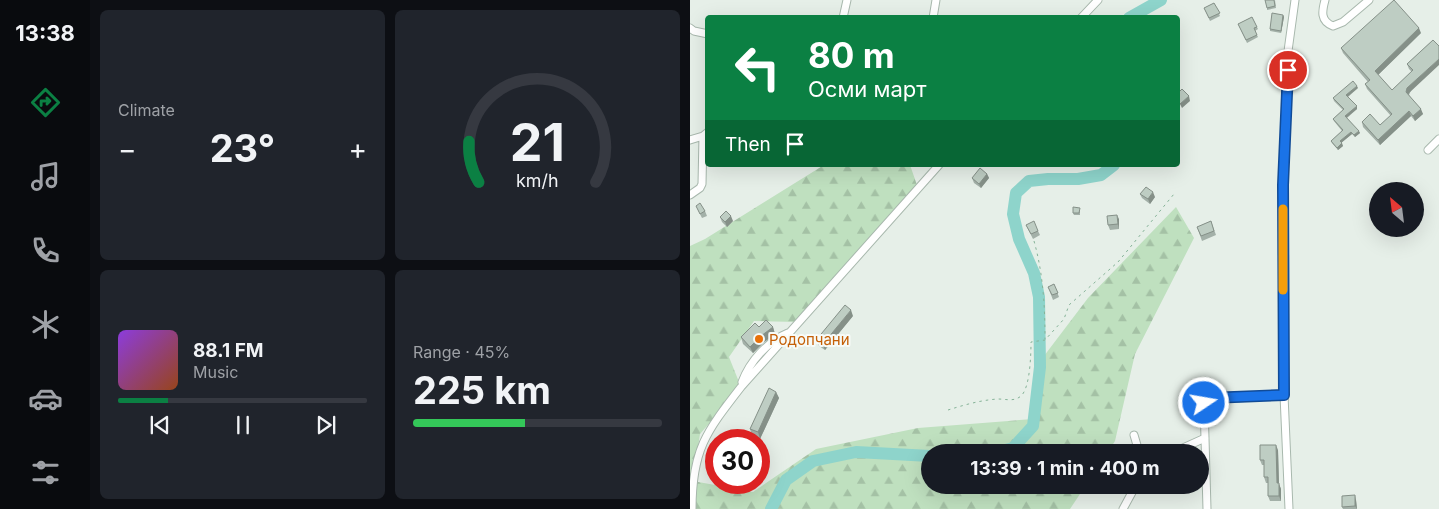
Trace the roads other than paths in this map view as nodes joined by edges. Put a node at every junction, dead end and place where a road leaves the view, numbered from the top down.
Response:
1 (848, 0) edge
2 (936, 0) edge
3 (1098, 0) edge
4 (1295, 0) edge
5 (1325, 0) edge
6 (1369, 0) edge
7 (844, 15) edge
8 (934, 15) edge
9 (1084, 15) edge
10 (690, 28) edge
11 (705, 33) edge
12 (705, 134) edge
13 (1439, 139) edge
14 (690, 140) edge
15 (1428, 150) dead end
16 (937, 167) edge
17 (690, 195) edge
18 (1284, 395) junction
19 (1134, 435) dead end
20 (1205, 438) junction
21 (1137, 444) edge
22 (1192, 444) edge
23 (1131, 494) edge
24 (692, 509) edge
25 (1123, 509) edge
26 (1207, 509) edge
27 (1289, 509) edge

1 - 7 street
2 - 8 street
3 - 9 street
4 - 18 street
5 - 6 street
10 - 11 street
12 - 14 street
12 - 17 street
13 - 15 street
16 - 24 street
18 - 20 street
18 - 27 street
19 - 21 street
20 - 22 street
20 - 26 street
23 - 25 street

